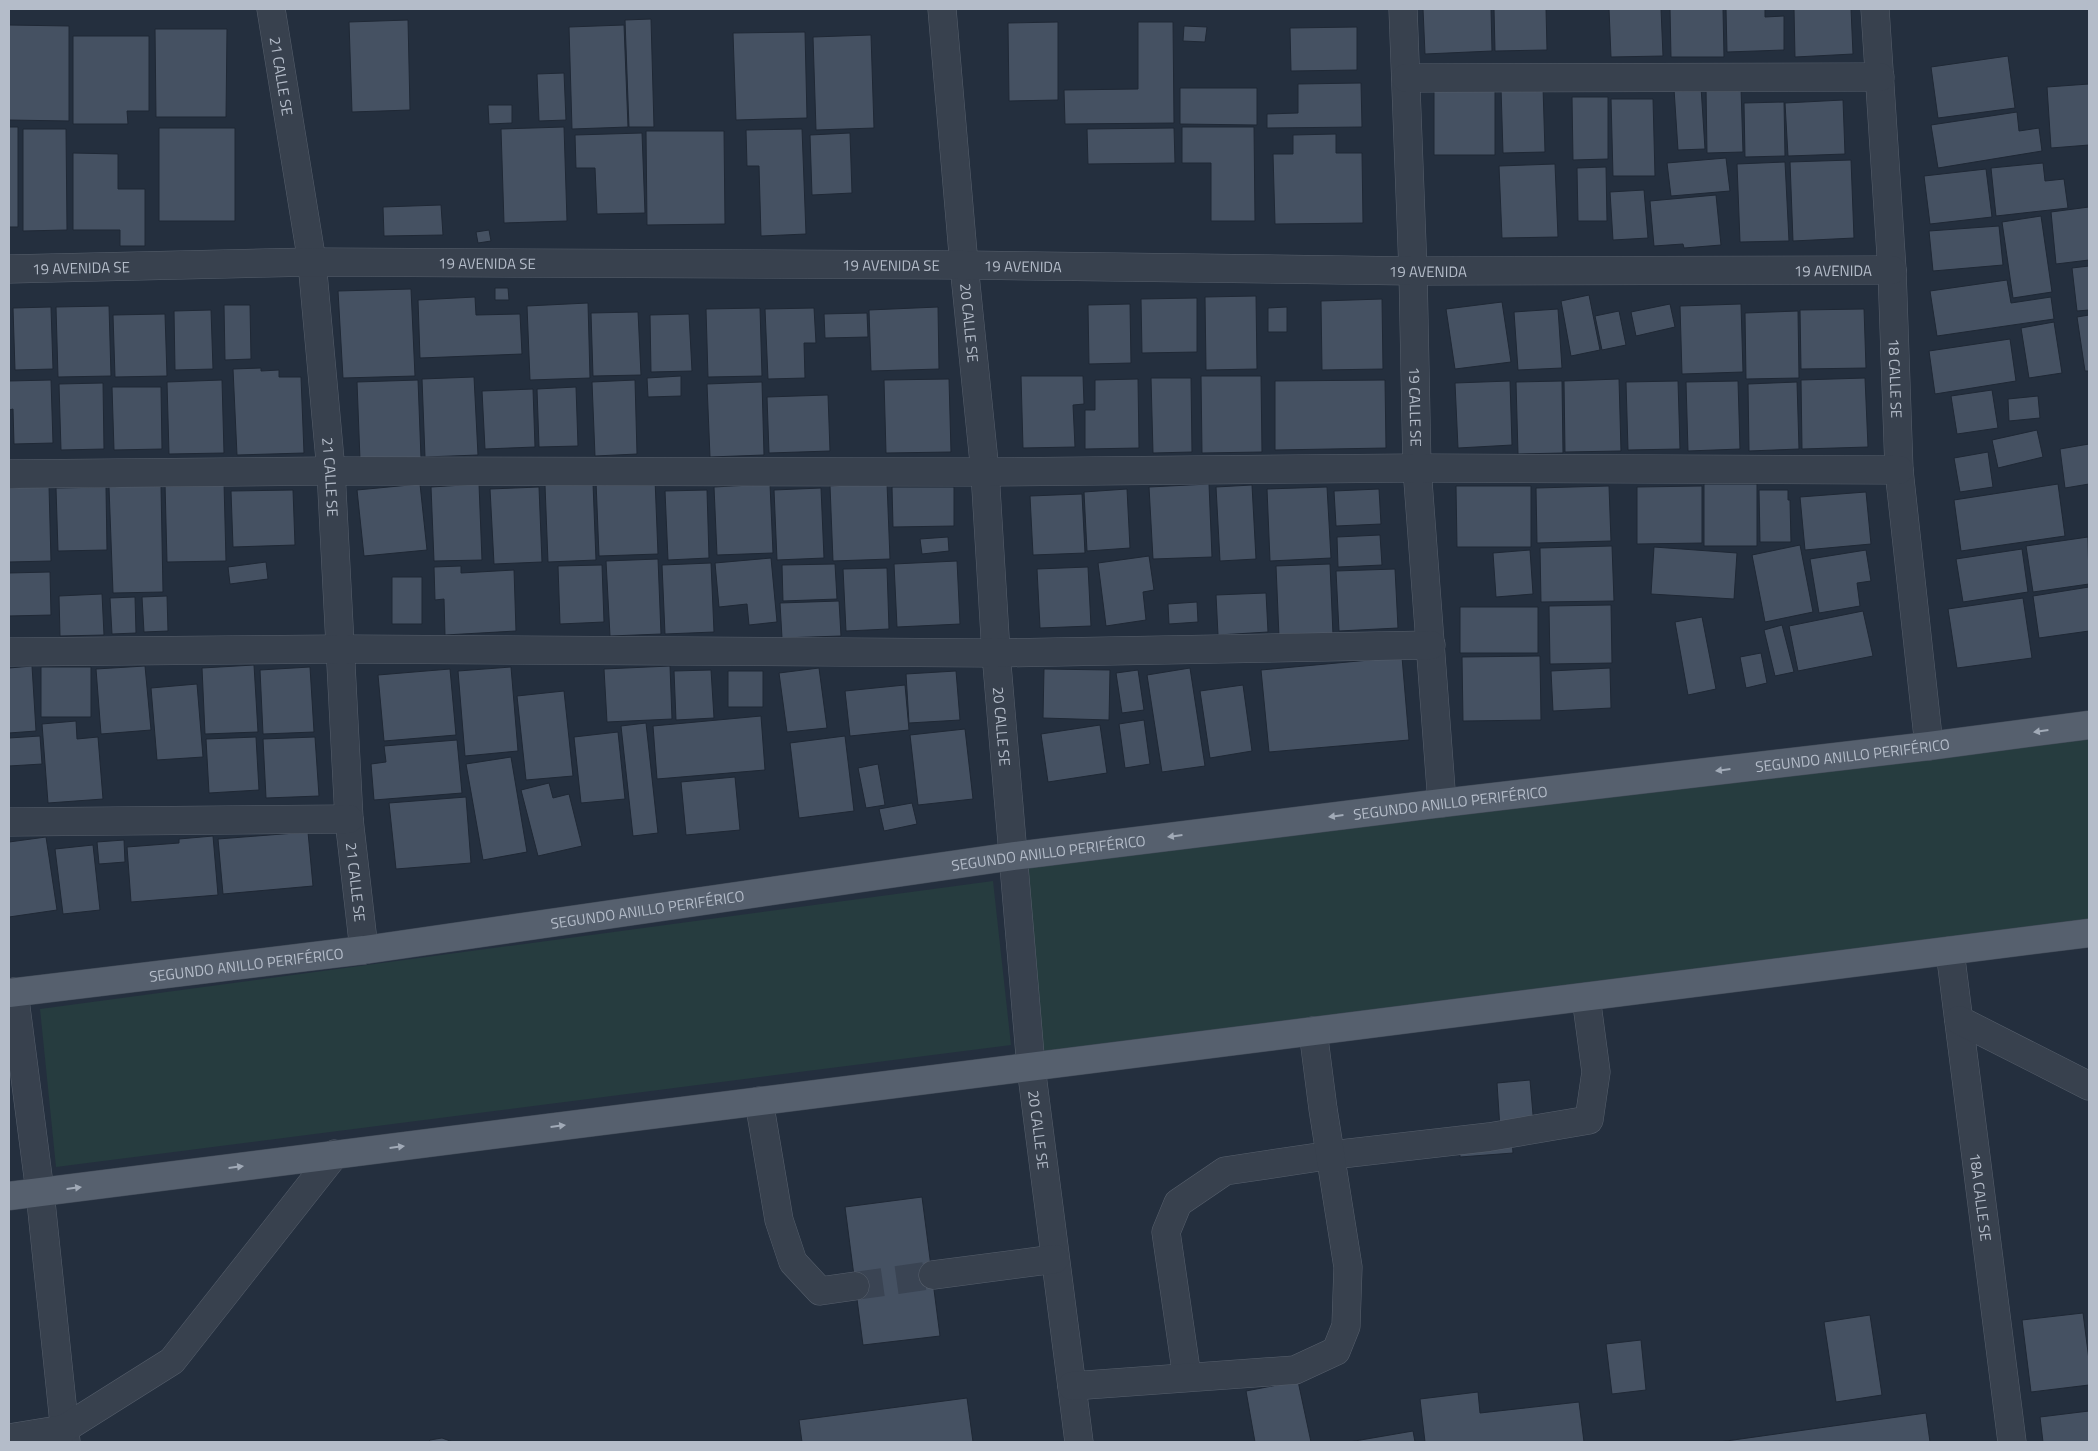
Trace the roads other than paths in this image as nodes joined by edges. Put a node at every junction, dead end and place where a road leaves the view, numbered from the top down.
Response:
1 (271, 9) edge
2 (942, 9) edge
3 (1403, 9) edge
4 (1876, 9) edge
5 (1880, 77) junction
6 (1406, 78) junction
7 (312, 262) junction
8 (964, 265) junction
9 (9, 269) edge
10 (1892, 270) junction
11 (1413, 271) junction
12 (1417, 468) junction
13 (1899, 470) junction
14 (331, 471) junction
15 (985, 472) junction
16 (9, 474) edge
17 (1431, 645) junction
18 (341, 649) junction
19 (9, 652) edge
20 (996, 653) junction
21 (2089, 725) edge
22 (1929, 746) junction
23 (1442, 803) junction
24 (349, 819) junction
25 (9, 822) edge
26 (1014, 856) junction
27 (2089, 933) edge
28 (364, 950) junction
29 (1950, 951) junction
30 (12, 992) edge
31 (1586, 997) junction
32 (1959, 1020) junction
33 (1313, 1031) junction
34 (1031, 1067) junction
35 (2089, 1086) edge
36 (759, 1101) junction
37 (335, 1154) junction
38 (1332, 1156) junction
39 (40, 1192) junction
40 (9, 1196) edge
41 (1055, 1259) junction
42 (933, 1275) tunnel mouth
43 (856, 1286) tunnel mouth
44 (1187, 1377) junction
45 (1072, 1386) junction
46 (65, 1435) edge
47 (9, 1438) edge
48 (1079, 1442) edge
49 (2012, 1442) edge

1 - 7 street, 21 CALLE SE
2 - 8 street, 20 CALLE SE
3 - 6 street, 19 CALLE SE
4 - 5 street, 18 CALLE SE
5 - 6 street
5 - 10 street, 18 CALLE SE
6 - 11 street, 19 CALLE SE
7 - 8 street, 19 AVENIDA SE
7 - 9 street, 19 AVENIDA SE
7 - 14 street, 21 CALLE SE
8 - 11 street, 19 AVENIDA
8 - 15 street, 20 CALLE SE
10 - 11 street, 19 AVENIDA
10 - 13 street, 18 CALLE SE
11 - 12 street, 19 CALLE SE
12 - 13 street
12 - 15 street
12 - 17 street, 19 CALLE SE
13 - 22 street, 18 CALLE SE
14 - 15 street
14 - 16 street
14 - 18 street, 21 CALLE SE
15 - 20 street, 20 CALLE SE
17 - 20 street
17 - 23 street, 19 CALLE SE
18 - 19 street
18 - 20 street
18 - 24 street, 21 CALLE SE
20 - 26 street, 20 CALLE SE
21 -> 22 main road, SEGUNDO ANILLO PERIFÉRICO
22 -> 23 main road, SEGUNDO ANILLO PERIFÉRICO
23 -> 26 main road, SEGUNDO ANILLO PERIFÉRICO
24 - 25 street
24 - 28 street, 21 CALLE SE
26 - 28 main road, SEGUNDO ANILLO PERIFÉRICO
26 - 34 street, 20 CALLE SE
27 - 29 main road
28 - 30 main road, SEGUNDO ANILLO PERIFÉRICO
29 - 31 main road
29 - 32 street, 18A CALLE SE
30 - 39 street
31 - 33 main road
31 - 38 street
32 - 35 street
32 - 49 street, 18A CALLE SE
33 - 34 main road
33 - 38 street
34 - 36 main road
34 - 41 street, 20 CALLE SE
37 -> 36 main road
36 - 43 street
39 -> 37 main road
37 - 46 street
38 - 44 street
38 - 44 street
39 - 40 main road
39 - 46 street
41 - 42 street
41 - 45 street, 20 CALLE SE
44 - 45 street
45 - 48 street, 20 CALLE SE
46 - 47 street

